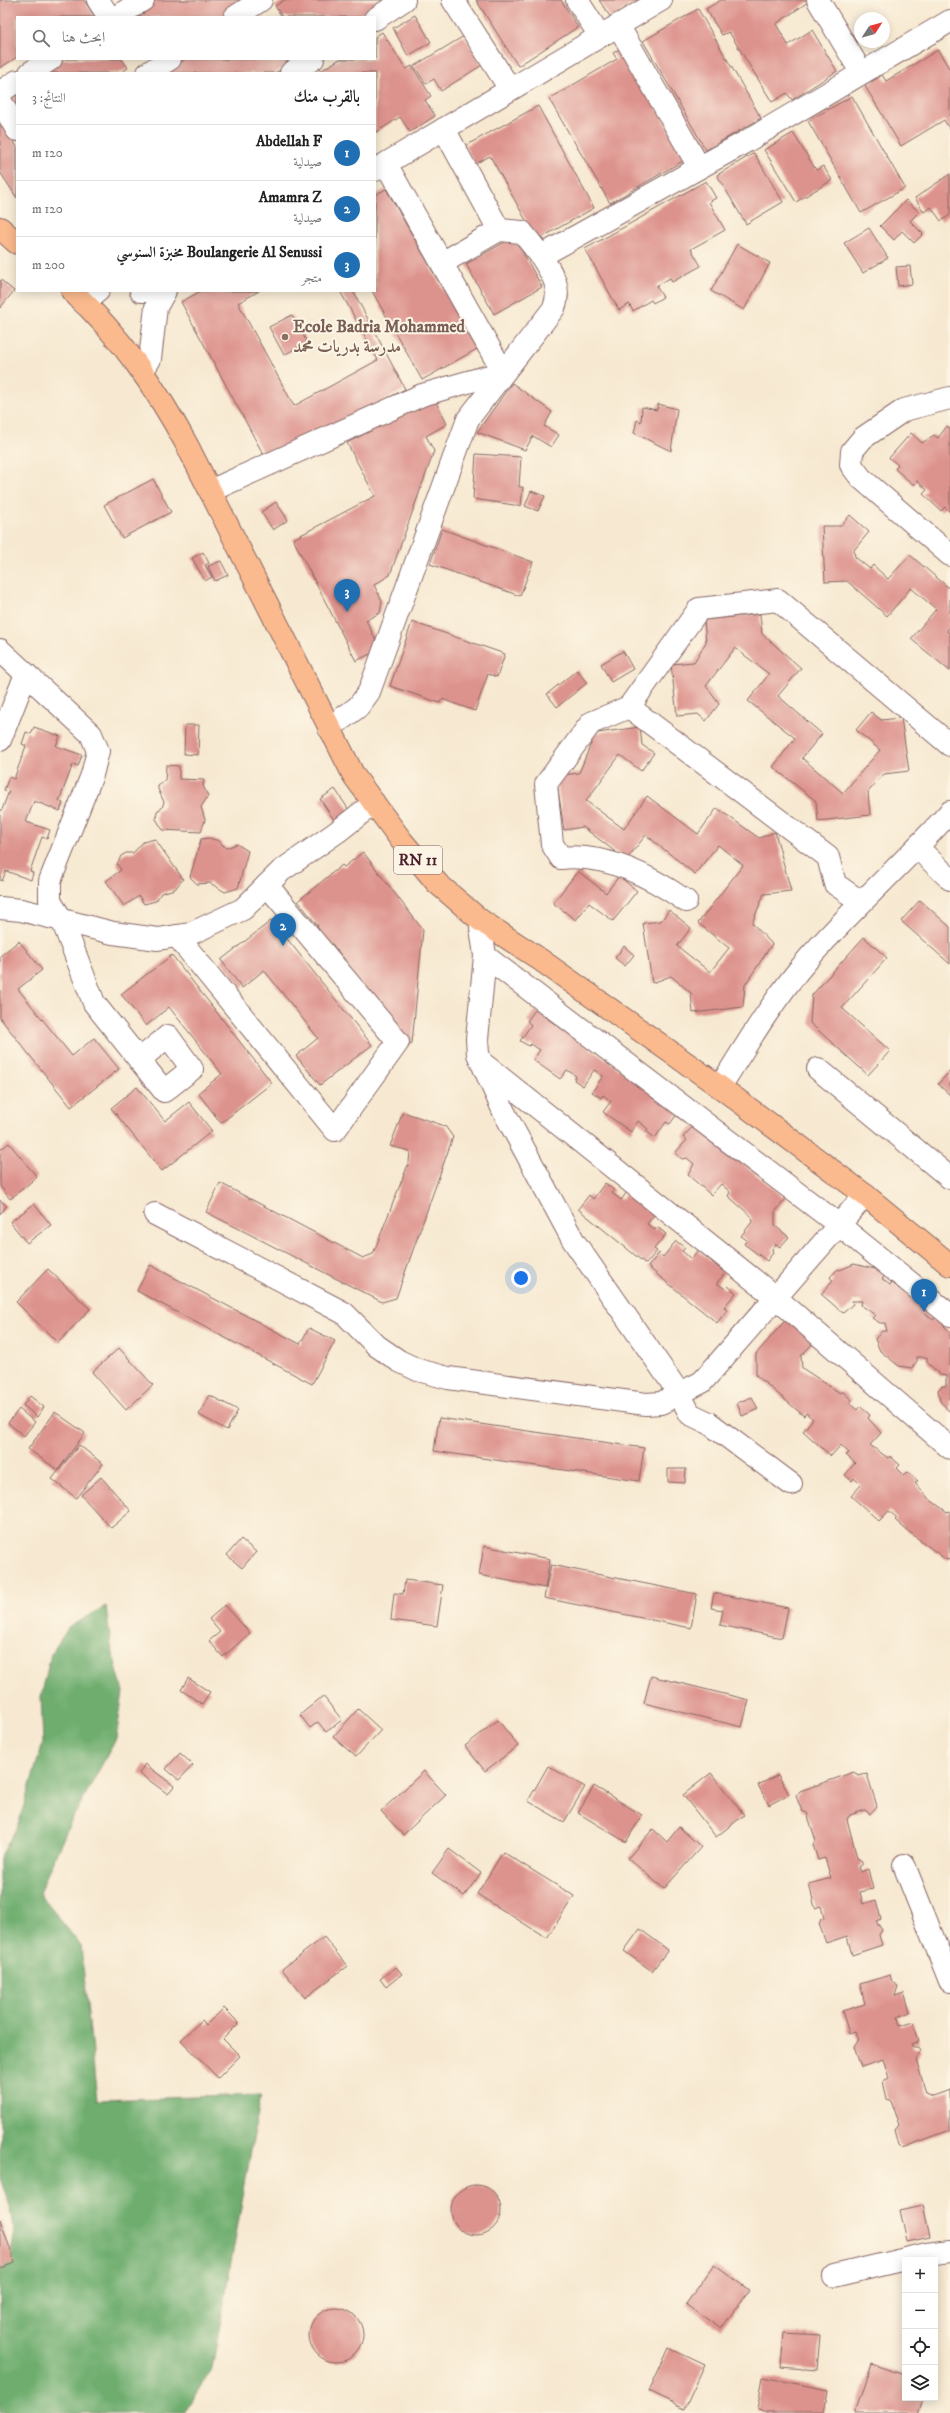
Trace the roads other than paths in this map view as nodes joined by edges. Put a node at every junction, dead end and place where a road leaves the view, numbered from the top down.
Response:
1 (98, 0) edge
2 (143, 0) edge
3 (404, 0) edge
4 (453, 0) edge
5 (577, 0) edge
6 (661, 0) edge
7 (818, 0) edge
8 (262, 4) edge
9 (108, 16) edge
10 (118, 16) edge
11 (237, 16) edge
12 (376, 18) edge
13 (950, 21) edge
14 (609, 31) junction
15 (50, 60) edge
16 (137, 60) edge
17 (168, 60) edge
18 (32, 72) edge
19 (146, 72) edge
20 (149, 72) edge
21 (861, 72) junction
22 (16, 82) edge
23 (510, 89) junction
24 (0, 92) edge
25 (0, 100) edge
26 (16, 128) edge
27 (444, 129) junction
28 (380, 167) edge
29 (699, 167) junction
30 (0, 228) edge
31 (499, 230) junction
32 (16, 242) edge
33 (550, 251) junction
34 (442, 263) junction
35 (164, 292) edge
36 (84, 295) edge
37 (143, 370) junction
38 (503, 372) junction
39 (950, 398) edge
40 (210, 491) junction
41 (950, 556) edge
42 (0, 650) edge
43 (26, 674) junction
44 (629, 707) junction
45 (329, 728) junction
46 (0, 740) edge
47 (950, 745) edge
48 (374, 803) junction
49 (950, 812) edge
50 (918, 848) junction
51 (950, 879) edge
52 (267, 885) junction
53 (686, 901) dead end
54 (861, 902) junction
55 (0, 908) edge
56 (62, 920) junction
57 (480, 920) junction
58 (177, 936) junction
59 (485, 956) junction
60 (139, 1060) dead end
61 (484, 1064) junction
62 (818, 1069) dead end
63 (720, 1087) junction
64 (950, 1178) edge
65 (865, 1195) junction
66 (155, 1214) dead end
67 (839, 1225) junction
68 (950, 1265) edge
69 (775, 1297) junction
70 (950, 1315) edge
71 (679, 1393) junction
72 (950, 1448) edge
73 (792, 1484) dead end
74 (904, 1865) dead end
75 (950, 1981) edge
76 (950, 2251) edge
77 (834, 2276) dead end

1 - 9 street
2 - 10 street
3 - 12 street
4 - 23 street
5 - 14 street
6 - 14 street
7 - 21 street
8 - 11 street
13 - 21 street
14 - 23 street
14 - 29 street
15 - 18 street
16 - 19 street
17 - 20 street
21 - 29 street
22 - 24 street
23 - 27 street
25 - 26 street
27 - 28 street
27 - 31 street
28 - 34 street
29 - 33 street
30 - 32 main road
31 - 33 street
31 - 34 street
33 - 38 street
34 - 38 street
35 - 37 street
36 - 37 main road, RN 11
37 - 40 main road, RN 11
38 - 40 street
38 - 45 street
39 - 41 street
40 - 45 main road, RN 11
42 - 43 street
43 - 46 street
43 - 56 street
44 - 47 street
44 - 53 street
44 - 54 street
45 - 48 main road, RN 11
48 - 52 street
48 - 57 main road, RN 11
49 - 50 street
50 - 51 street
50 - 54 street
52 - 58 street
52 - 58 street
54 - 63 street
55 - 56 street
56 - 58 street
56 - 60 street
57 - 59 street
57 - 63 main road, RN 11
59 - 61 street
59 - 67 street
61 - 69 street
61 - 71 street
62 - 64 street
63 - 65 main road, RN 11
65 - 67 street
65 - 68 main road, RN 11
66 - 71 street
67 - 69 street
67 - 70 street
69 - 71 street
69 - 72 street
71 - 73 street
74 - 75 street
76 - 77 street

